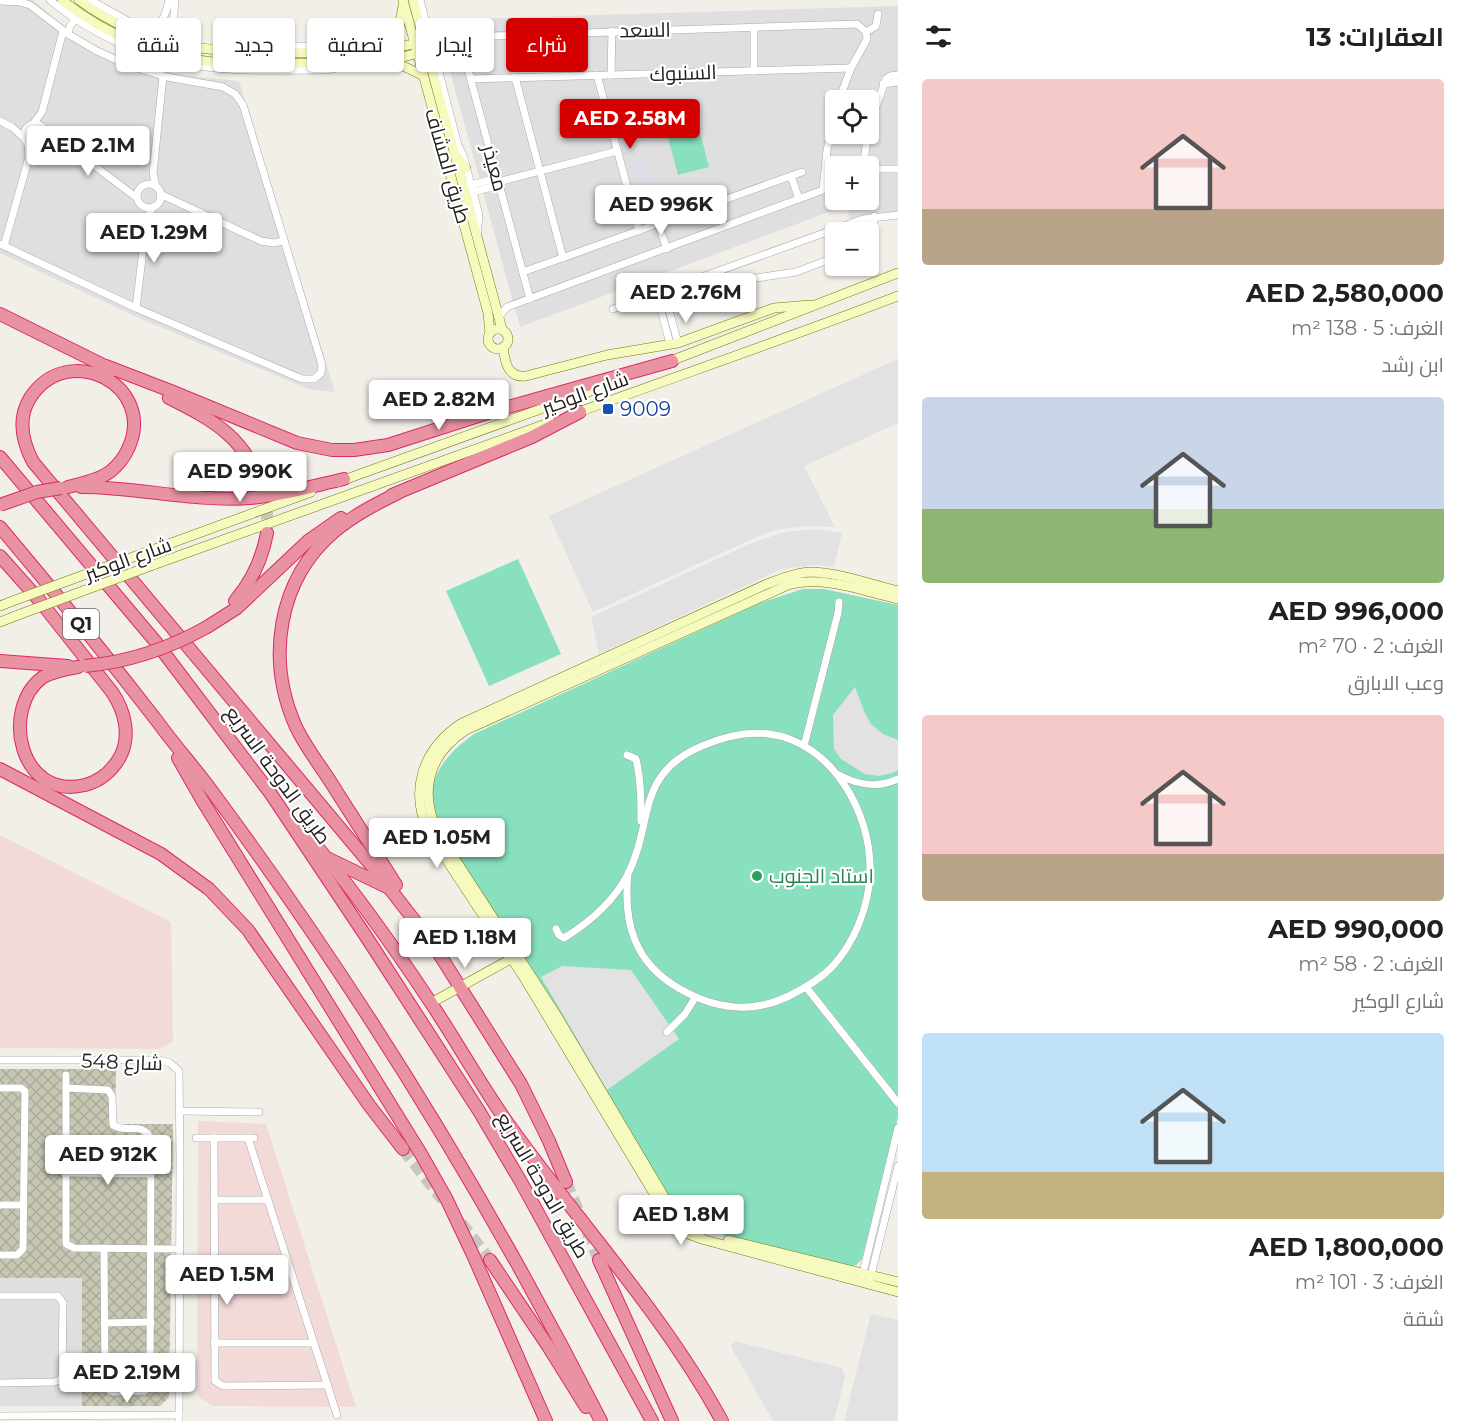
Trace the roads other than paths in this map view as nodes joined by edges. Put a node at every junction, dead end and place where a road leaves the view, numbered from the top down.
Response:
1 (50, 0) edge
2 (62, 0) edge
3 (79, 0) edge
4 (90, 0) edge
5 (170, 0) edge
6 (175, 0) edge
7 (420, 0) edge
8 (406, 1) edge
9 (0, 2) edge
10 (64, 11) junction
11 (878, 14) dead end
12 (121, 18) edge
13 (164, 18) edge
14 (174, 18) edge
15 (402, 18) edge
16 (421, 18) edge
17 (76, 19) junction
18 (54, 24) junction
19 (754, 27) junction
20 (416, 28) edge
21 (612, 31) junction
22 (66, 32) junction
23 (866, 32) junction
24 (494, 35) edge
25 (116, 41) edge
26 (201, 43) edge
27 (307, 46) edge
28 (307, 53) edge
29 (307, 63) edge
30 (201, 66) edge
31 (404, 66) edge
32 (851, 68) junction
33 (307, 70) edge
34 (754, 70) junction
35 (162, 72) edge
36 (165, 72) edge
37 (430, 72) edge
38 (432, 72) edge
39 (469, 72) edge
40 (422, 75) joint
41 (597, 75) junction
42 (611, 75) junction
43 (162, 76) junction
44 (515, 78) junction
45 (897, 78) edge
46 (471, 79) junction
47 (843, 90) edge
48 (879, 97) edge
49 (42, 112) junction
50 (0, 121) edge
51 (31, 125) junction
52 (12, 127) junction
53 (45, 130) junction
54 (26, 140) junction
55 (58, 144) junction
56 (828, 144) edge
57 (40, 145) junction
58 (617, 151) junction
59 (453, 152) junction
60 (29, 157) junction
61 (466, 168) junction
62 (879, 169) edge
63 (898, 169) edge
64 (540, 171) junction
65 (802, 172) dead end
66 (153, 173) junction
67 (792, 176) junction
68 (498, 182) junction
69 (142, 187) junction
70 (127, 189) junction
71 (472, 189) junction
72 (157, 197) junction
73 (137, 198) junction
74 (799, 199) junction
75 (142, 206) junction
76 (898, 215) edge
77 (874, 216) junction
78 (147, 218) junction
79 (874, 222) edge
80 (658, 224) junction
81 (639, 231) junction
82 (476, 239) junction
83 (284, 241) junction
84 (2, 245) edge
85 (667, 249) junction
86 (563, 258) junction
87 (482, 261) junction
88 (825, 261) edge
89 (726, 268) junction
90 (523, 272) junction
91 (898, 273) edge
92 (731, 283) junction
93 (660, 293) junction
94 (898, 296) edge
95 (530, 299) junction
96 (818, 305) junction
97 (136, 308) junction
98 (507, 308) junction
99 (613, 309) dead end
100 (0, 314) edge
101 (498, 318) junction
102 (502, 329) junction
103 (490, 333) junction
104 (674, 343) junction
105 (503, 347) junction
106 (672, 361) junction
107 (106, 366) junction
108 (580, 411) junction
109 (0, 457) edge
110 (344, 479) junction
111 (65, 487) junction
112 (263, 490) tunnel mouth
113 (398, 493) junction
114 (0, 506) edge
115 (0, 527) edge
116 (267, 533) tunnel mouth
117 (0, 556) edge
118 (898, 591) edge
119 (898, 599) edge
120 (839, 602) dead end
121 (0, 606) edge
122 (0, 621) edge
123 (211, 624) junction
124 (0, 661) edge
125 (82, 666) junction
126 (158, 723) junction
127 (804, 746) junction
128 (627, 755) dead end
129 (0, 770) edge
130 (836, 773) junction
131 (0, 779) edge
132 (898, 779) edge
133 (271, 794) junction
134 (98, 821) junction
135 (641, 830) junction
136 (327, 858) junction
137 (628, 873) junction
138 (390, 889) junction
139 (556, 929) dead end
140 (435, 947) junction
141 (515, 956) junction
142 (460, 987) junction
143 (806, 987) junction
144 (695, 998) junction
145 (431, 1003) junction
146 (667, 1032) dead end
147 (0, 1060) edge
148 (66, 1075) dead end
149 (0, 1088) edge
150 (66, 1088) junction
151 (898, 1103) edge
152 (180, 1111) junction
153 (259, 1112) dead end
154 (898, 1128) edge
155 (196, 1138) dead end
156 (214, 1138) junction
157 (403, 1149) tunnel mouth
158 (898, 1166) edge
159 (65, 1173) junction
160 (151, 1174) junction
161 (566, 1182) tunnel mouth
162 (214, 1200) junction
163 (268, 1200) junction
164 (0, 1205) edge
165 (24, 1205) junction
166 (104, 1248) junction
167 (151, 1249) junction
168 (180, 1249) junction
169 (0, 1255) edge
170 (180, 1260) junction
171 (214, 1260) junction
172 (490, 1260) tunnel mouth
173 (599, 1260) tunnel mouth
174 (866, 1278) junction
175 (898, 1282) edge
176 (898, 1292) edge
177 (0, 1296) edge
178 (151, 1322) junction
179 (104, 1323) junction
180 (214, 1343) junction
181 (313, 1343) junction
182 (0, 1383) edge
183 (327, 1385) junction
184 (337, 1415) dead end
185 (0, 1416) edge
186 (179, 1418) edge
187 (546, 1421) edge
188 (595, 1421) edge
189 (601, 1421) edge
190 (652, 1421) edge
191 (672, 1421) edge
192 (722, 1421) edge

1 - 10 street
2 - 29 street
3 - 28 street
4 - 12 street
5 - 13 street
6 - 14 street
7 - 16 street, طريق المشاف
8 - 15 street
8 - 20 street, طريق المشاف
9 - 18 street
10 - 17 street
10 - 18 street
11 - 23 street
17 - 22 street
17 - 25 street
18 - 22 street
19 - 21 street, السعد
19 - 23 street, السعد
19 - 34 street
21 - 24 street, السعد
21 - 42 street
22 - 43 street
22 - 49 street
23 - 32 street
26 - 27 street
30 - 33 street
31 - 40 street
32 - 34 street, السنبوك
32 - 47 street
34 - 42 street, السنبوك
35 - 43 street
36 - 43 street
37 - 59 street, طريق المشاف
38 - 61 street, طريق المشاف
39 - 46 street, معيذر
40 - 103 street, طريق المشاف
41 - 42 street, السنبوك
41 - 44 street, السنبوك
41 - 58 street
43 - 66 street
43 - 83 street
44 - 46 street, السنبوك
44 - 64 street
45 - 48 street
46 - 68 street, معيذر
49 - 51 street
49 - 53 street
50 - 52 street
51 - 52 street
51 - 53 street
51 - 54 street
52 - 54 street
53 - 55 street
53 - 57 street
54 - 57 street
54 - 60 street
55 - 57 street
55 - 70 street
56 - 74 street
57 - 60 street
58 - 64 street
58 - 81 street
59 - 61 street
59 - 82 street, طريق المشاف
60 - 84 street
61 - 71 street, طريق المشاف
62 - 63 street
64 - 68 street
64 - 86 street
65 - 67 street
66 - 69 street
66 - 72 street
67 - 74 street
67 - 80 street
68 - 71 street
68 - 90 street, معيذر
69 - 70 street
69 - 72 street
69 - 73 street
70 - 73 street
71 - 82 street, طريق المشاف
72 - 75 street
72 - 78 street
72 - 83 street
73 - 75 street
74 - 85 street
75 - 78 street
76 - 77 street
77 - 79 street
77 - 89 street
78 - 97 street
80 - 81 street
80 - 85 street
81 - 86 street
82 - 87 street, طريق المشاف
83 - 97 street
84 - 97 street
85 - 95 street
86 - 90 street
87 - 98 street
87 - 101 street, طريق المشاف
88 - 92 street
89 - 92 street
89 - 93 street
90 - 95 street, معيذر
91 - 96 street, شارع الوكير
92 - 93 street
93 - 99 street
93 - 104 street
94 - 108 street, شارع الوكير
95 - 98 street
96 - 104 street
96 - 106 street, شارع الوكير
98 - 101 street
100 - 107 highway
101 - 102 street, طريق المشاف
102 - 103 street
102 - 105 street
103 - 105 street
104 - 105 street
106 - 107 highway
106 - 110 street, شارع الوكير
107 - 112 highway
108 - 113 highway
108 - 122 street, شارع الوكير, bridge
109 - 133 highway, طريق الدوحة السريع
110 - 111 highway
110 - 121 street, شارع الوكير, bridge
111 - 114 highway, bridge
111 - 138 highway
113 - 123 highway
113 - 140 highway
115 - 126 highway, Q1
116 - 123 highway
117 - 125 highway
118 - 141 street
119 - 141 street
120 - 127 street
123 - 125 highway, bridge
124 - 125 highway
126 - 187 highway
126 - 189 highway
127 - 130 street
127 - 135 street
128 - 135 street
129 - 134 highway
130 - 132 street
130 - 143 street
131 - 134 highway
133 - 136 highway
133 - 190 highway, طريق الدوحة السريع
134 - 157 highway
135 - 137 street
136 - 138 highway
136 - 145 highway
137 - 139 street
137 - 144 street
138 - 140 highway
140 - 142 highway
141 - 142 street
141 - 174 street
142 - 145 street
142 - 161 highway
143 - 144 street
143 - 151 street
144 - 146 street
145 - 192 highway
147 - 152 street, شارع 548
148 - 150 street
149 - 165 street
150 - 159 street
150 - 160 street
152 - 153 street
152 - 168 street, شارع 548
154 - 174 street
155 - 156 street
156 - 162 street
156 - 163 street
158 - 174 street
159 - 160 street
159 - 166 street
160 - 167 street
162 - 163 street
162 - 171 street
163 - 181 street
164 - 165 street
165 - 169 street
166 - 167 street
166 - 179 street
167 - 168 street
167 - 178 street
168 - 170 street, شارع 548
170 - 171 street
170 - 186 street, شارع 548
171 - 180 street
172 - 188 highway
173 - 191 highway
174 - 175 street
174 - 176 street
177 - 182 street
178 - 179 street
178 - 179 street
180 - 181 street
180 - 183 street
181 - 183 street
183 - 184 street
185 - 186 street

